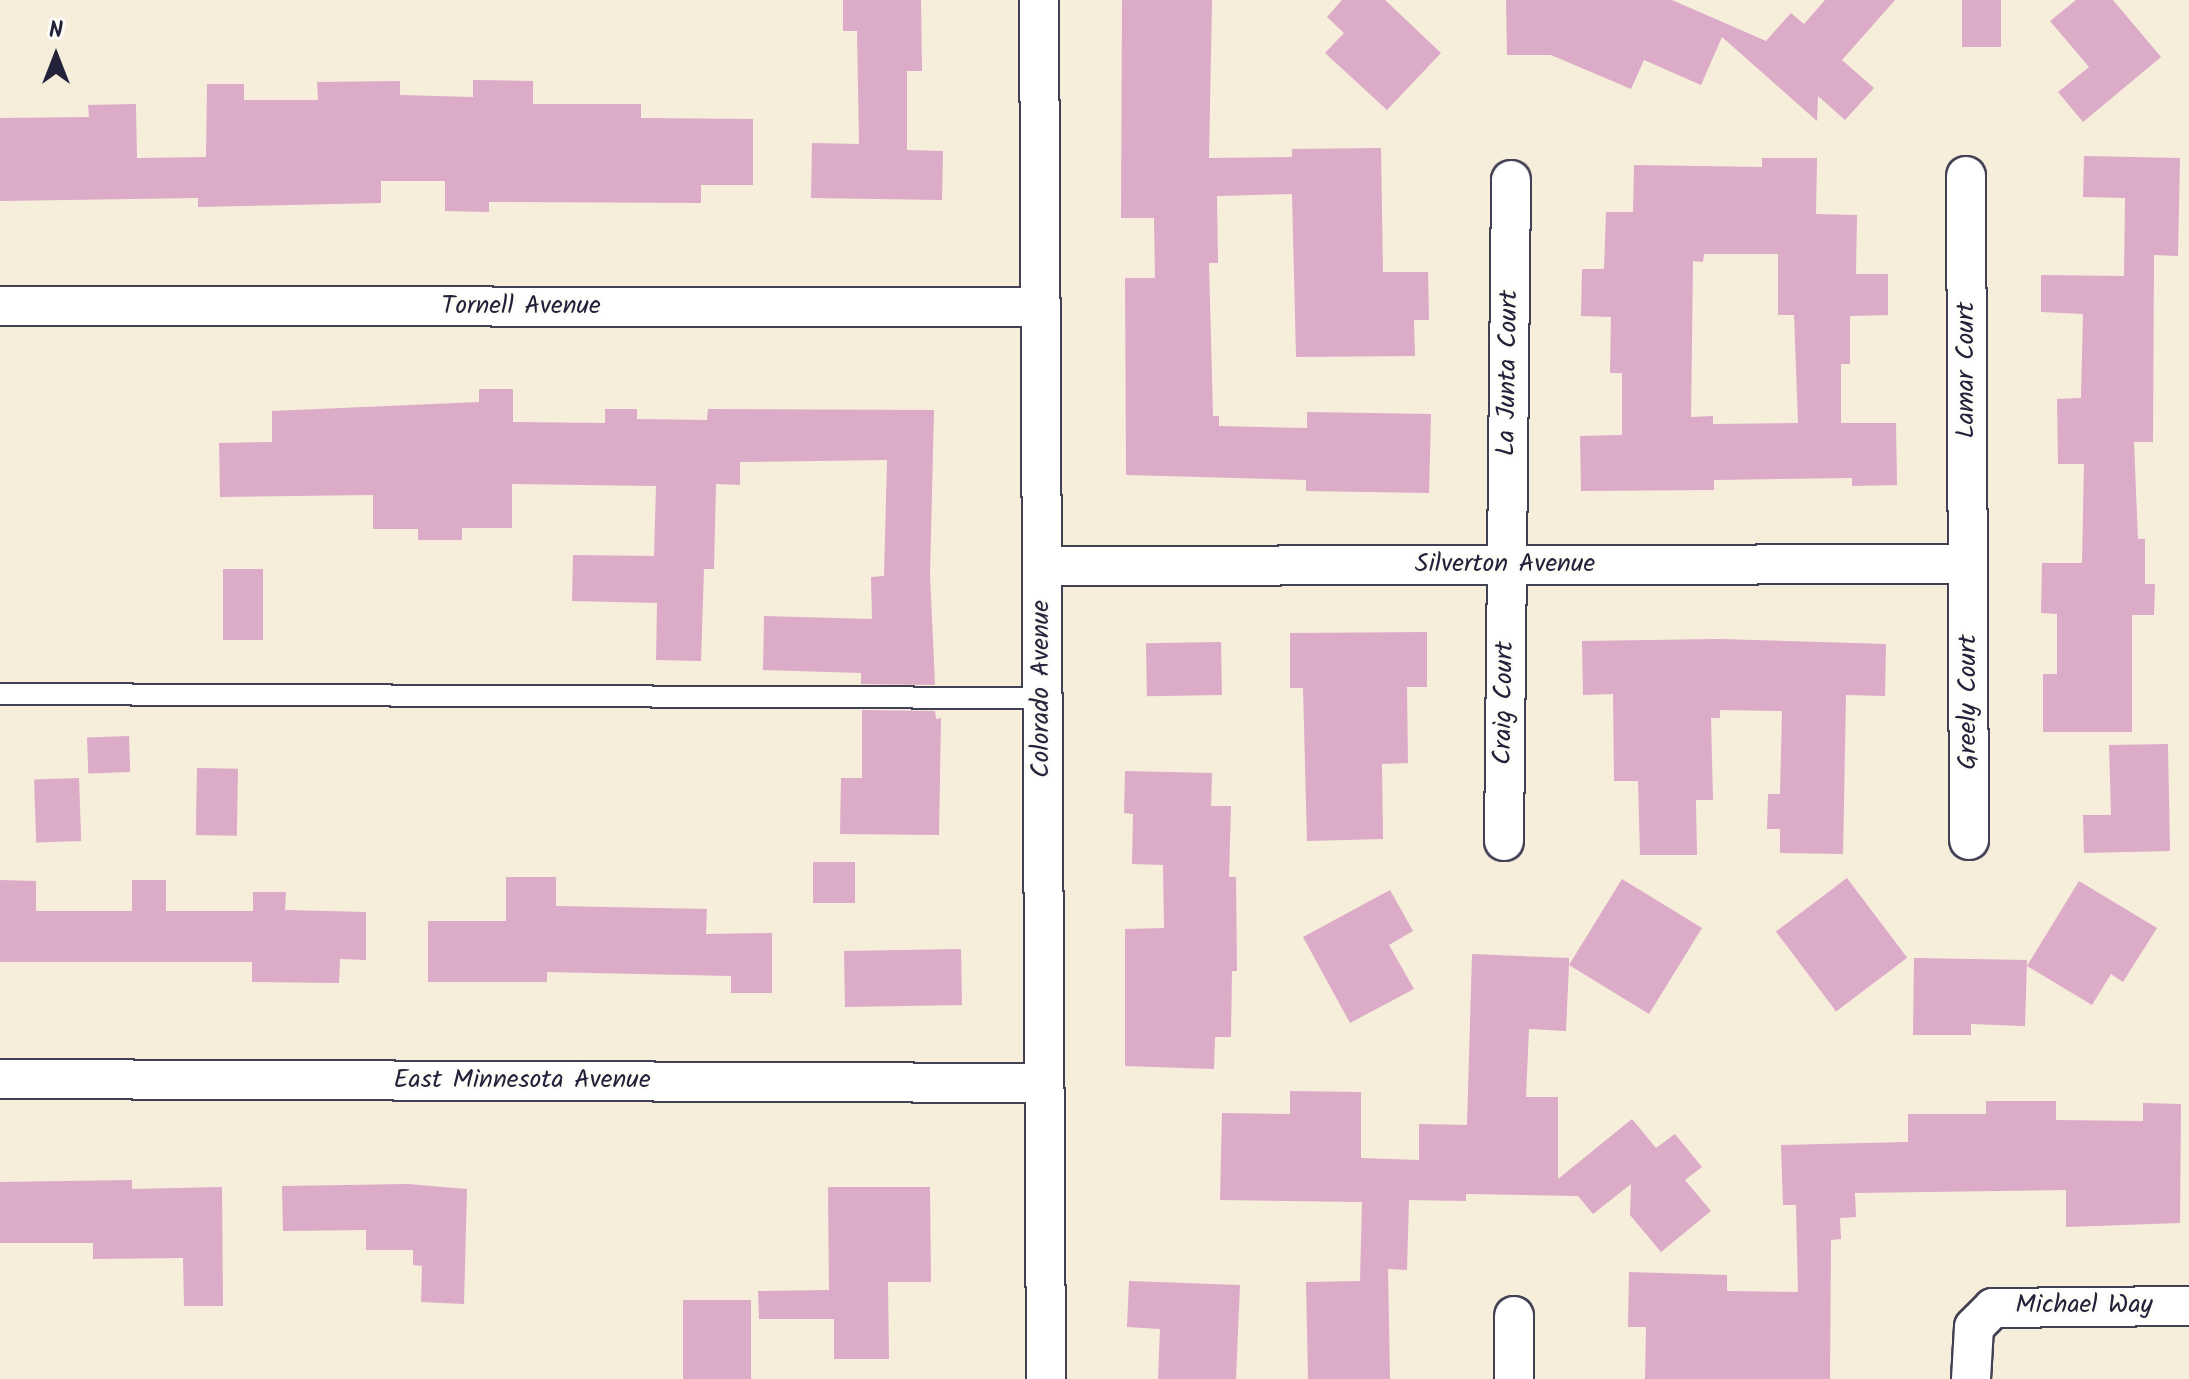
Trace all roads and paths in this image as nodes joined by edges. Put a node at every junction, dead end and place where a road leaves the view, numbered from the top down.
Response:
1 (1039, 0) edge
2 (1966, 176) dead end
3 (1511, 180) dead end
4 (0, 306) edge
5 (1041, 307) junction
6 (1968, 564) junction
7 (1507, 565) junction
8 (1043, 566) junction
9 (0, 694) edge
10 (1042, 698) junction
11 (1969, 840) dead end
12 (1504, 841) dead end
13 (0, 1079) edge
14 (1044, 1083) junction
15 (2189, 1306) edge
16 (1514, 1316) dead end
17 (1046, 1379) edge
18 (1514, 1379) edge
19 (1971, 1379) edge

1 - 5 street, Colorado Avenue
2 - 6 street, Lamar Court
3 - 7 street, La Junta Court
4 - 5 street, Tornell Avenue
5 - 8 street, Colorado Avenue
6 - 7 street, Silverton Avenue
6 - 11 street, Greely Court
7 - 8 street, Silverton Avenue
7 - 12 street, Craig Court
8 - 10 street, Colorado Avenue
9 - 10 lane
10 - 14 street, Colorado Avenue
13 - 14 street, East Minnesota Avenue
14 - 17 street, Colorado Avenue
15 - 19 street, Michael Way
16 - 18 street

